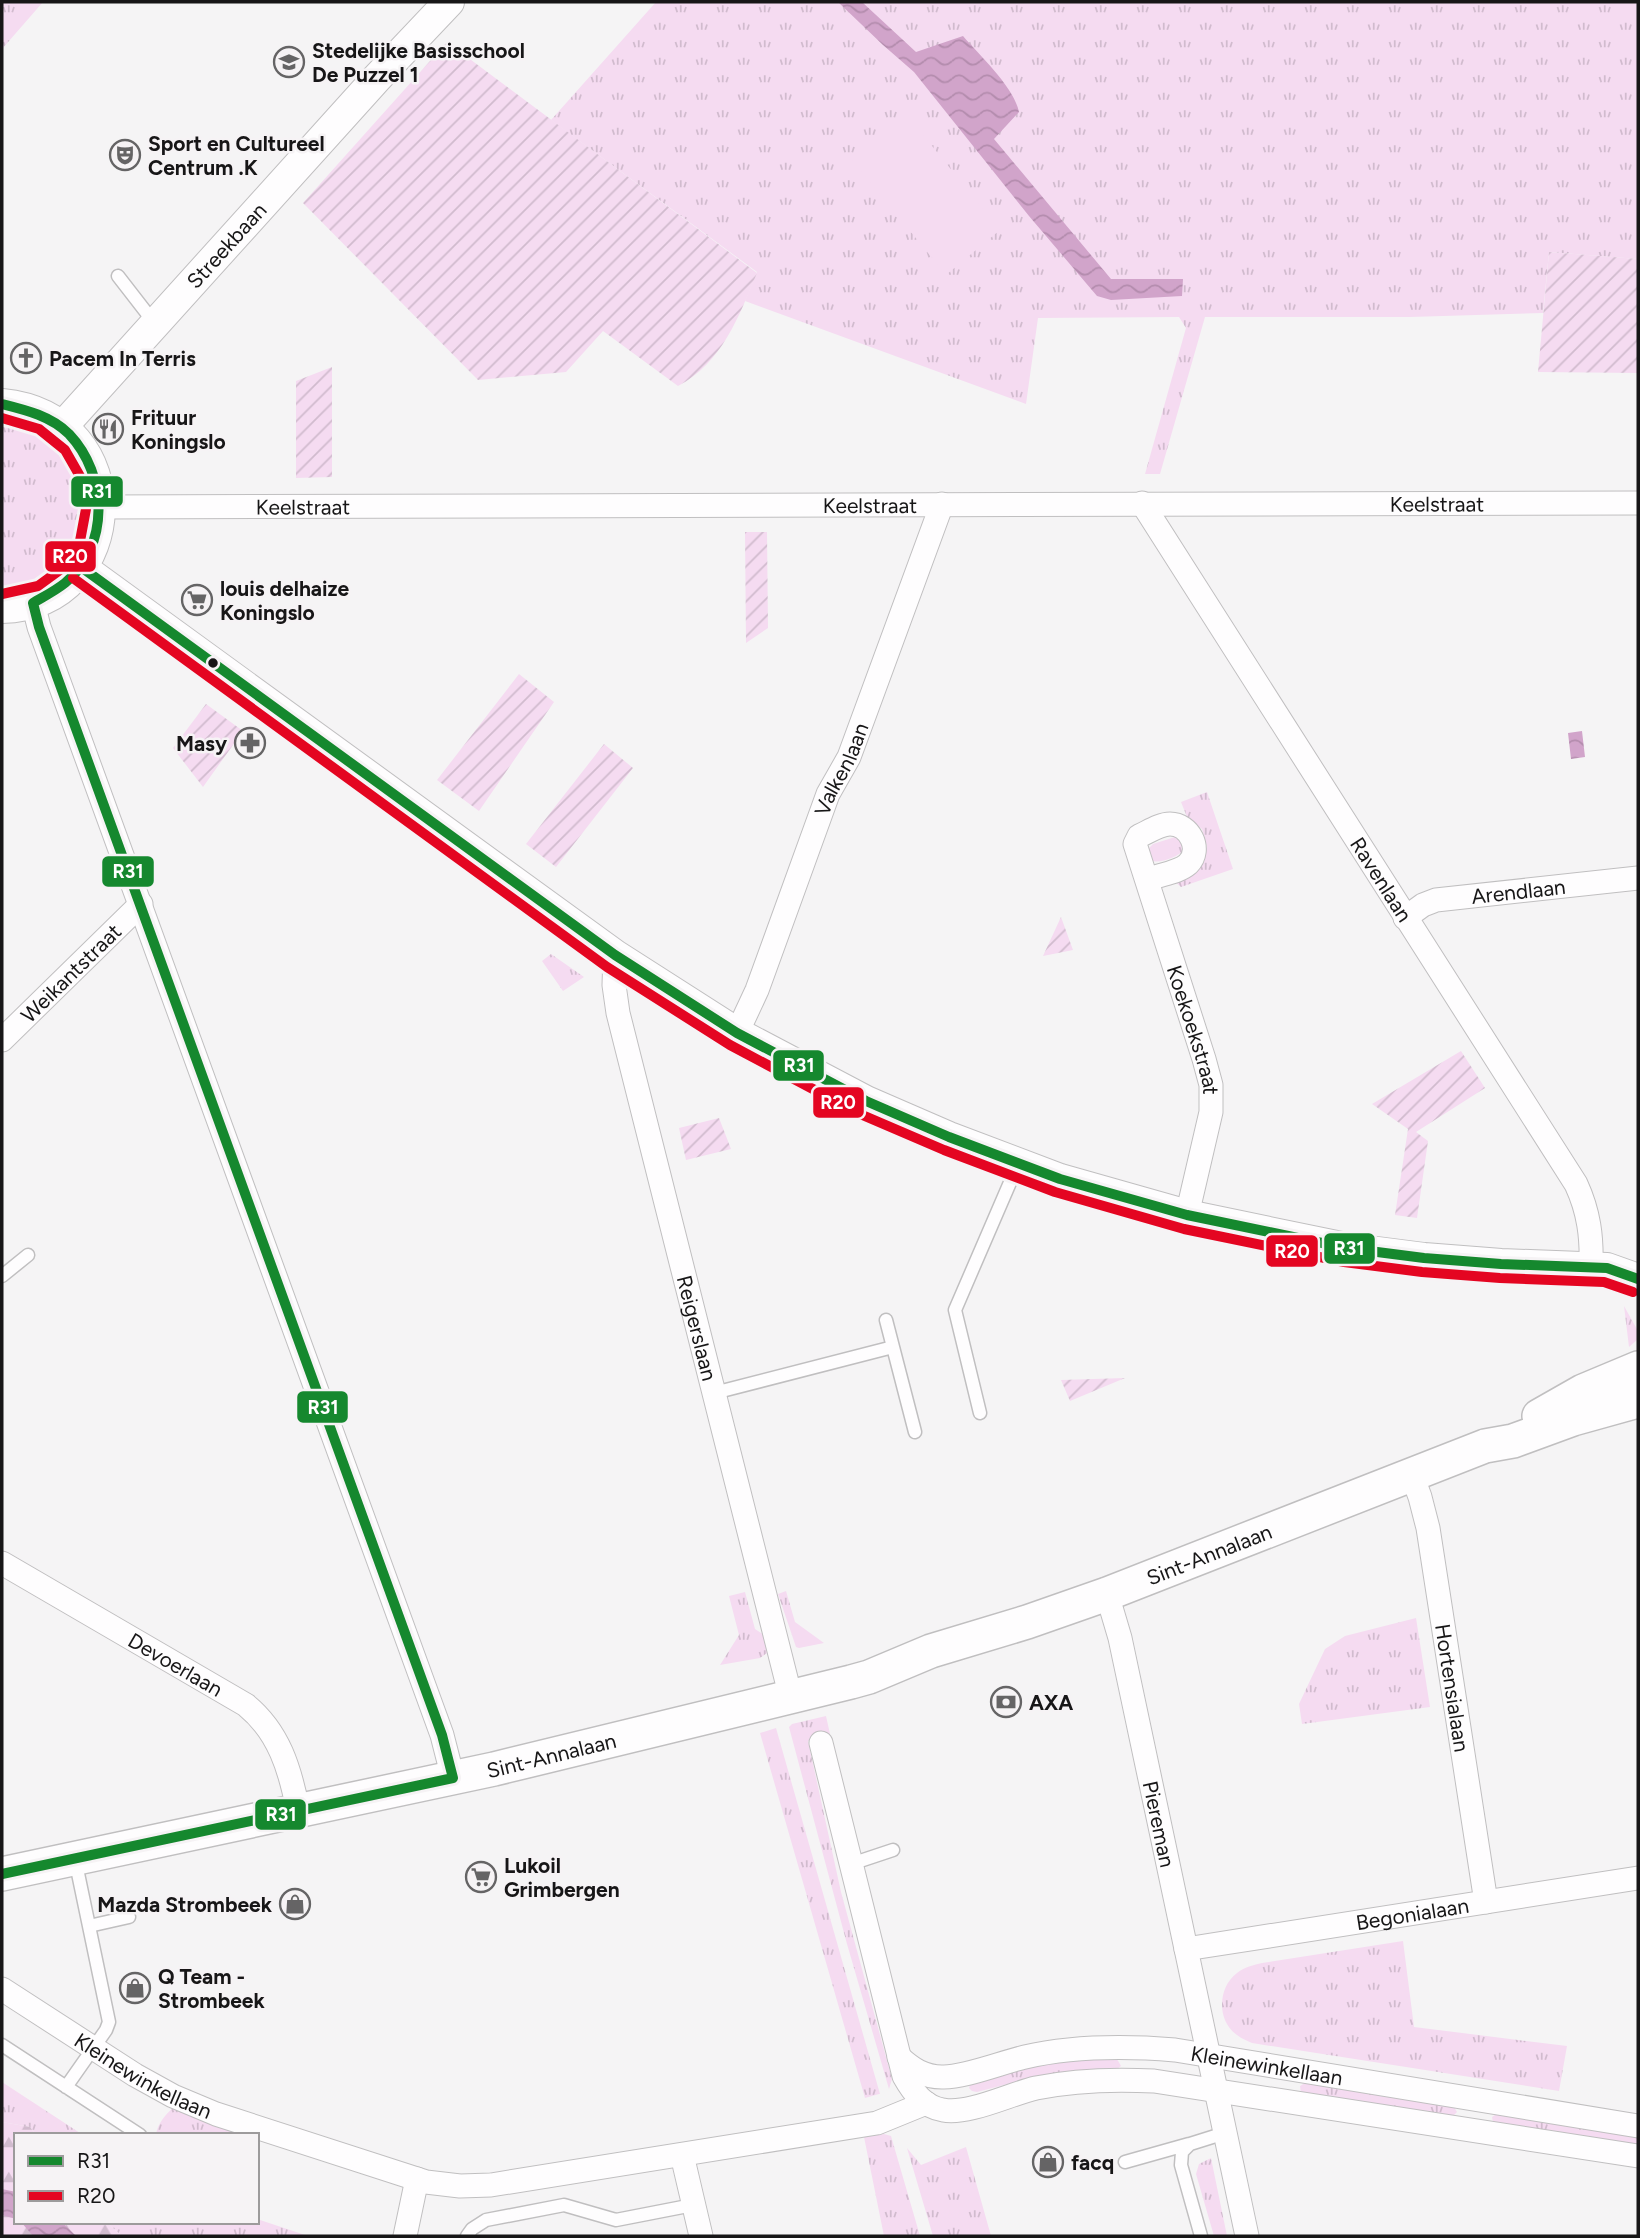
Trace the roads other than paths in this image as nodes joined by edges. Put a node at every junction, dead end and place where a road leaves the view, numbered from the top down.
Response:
1 (449, 2) edge
2 (118, 276) dead end
3 (156, 325) junction
4 (2, 404) edge
5 (62, 427) junction
6 (1142, 503) junction
7 (1638, 503) edge
8 (942, 504) junction
9 (100, 507) junction
10 (81, 567) junction
11 (33, 603) junction
12 (2, 608) edge
13 (1638, 878) edge
14 (1149, 886) dead end
15 (141, 904) junction
16 (1405, 918) junction
17 (615, 955) junction
18 (737, 1033) junction
19 (2, 1040) edge
20 (1018, 1164) junction
21 (1187, 1215) junction
22 (28, 1255) dead end
23 (1591, 1267) junction
24 (2, 1276) edge
25 (1638, 1279) edge
26 (886, 1320) dead end
27 (893, 1347) junction
28 (1638, 1368) edge
29 (714, 1393) junction
30 (1638, 1401) edge
31 (981, 1413) dead end
32 (915, 1432) dead end
33 (1485, 1446) junction
34 (1412, 1475) junction
35 (2, 1563) edge
36 (1107, 1594) junction
37 (788, 1688) junction
38 (821, 1743) dead end
39 (451, 1767) junction
40 (296, 1800) junction
41 (893, 1850) dead end
42 (2, 1853) edge
43 (75, 1858) junction
44 (851, 1864) junction
45 (2, 1874) edge
46 (1638, 1878) edge
47 (1486, 1902) junction
48 (129, 1917) dead end
49 (89, 1926) junction
50 (1186, 1950) junction
51 (2, 1989) edge
52 (2, 2045) edge
53 (93, 2048) junction
54 (1209, 2056) junction
55 (899, 2057) junction
56 (66, 2087) junction
57 (1216, 2091) junction
58 (926, 2103) junction
59 (1638, 2126) edge
60 (137, 2133) edge
61 (1225, 2133) junction
62 (1190, 2144) junction
63 (681, 2155) junction
64 (1638, 2156) edge
65 (1125, 2162) dead end
66 (417, 2179) junction
67 (693, 2204) junction
68 (405, 2236) edge
69 (467, 2236) edge
70 (701, 2236) edge
71 (1201, 2236) edge
72 (1247, 2236) edge

1 - 3 street, Streekbaan
2 - 3 lane
3 - 5 street, Streekbaan
4 - 5 street
5 - 9 street
6 - 7 street, Keelstraat
6 - 8 street, Keelstraat
6 - 16 street, Ravenlaan
8 - 9 street, Keelstraat
8 - 18 street, Valkenlaan
9 - 10 street
10 - 11 street
10 - 17 street
11 - 12 street
11 - 15 street
13 - 16 street, Arendlaan
14 - 21 street, Koekoekstraat
15 - 19 street, Weikantstraat
15 - 39 street
16 - 23 street, Ravenlaan
17 - 18 street
17 - 29 street, Reigerslaan
18 - 20 street
20 - 21 street
20 - 31 lane
21 - 23 street
22 - 24 lane
23 - 25 street
26 - 27 lane
27 - 29 lane
27 - 32 lane
28 - 33 main road, Sint-Annalaan
29 - 37 street, Reigerslaan
30 - 33 main road, Sint-Annalaan
33 - 34 main road, Sint-Annalaan
34 - 36 main road, Sint-Annalaan
34 - 47 street, Hortensialaan
35 - 40 street, Devoerlaan
36 - 37 main road, Sint-Annalaan
36 - 50 street, Piereman
37 - 39 main road, Sint-Annalaan
38 - 44 street
39 - 40 main road, Sint-Annalaan
40 - 42 main road, Sint-Annalaan
40 - 43 main road, Sint-Annalaan
41 - 44 lane
43 - 45 main road, Sint-Annalaan
43 - 49 lane
44 - 55 street
46 - 47 street, Begonialaan
47 - 50 street, Begonialaan
48 - 49 lane
49 - 53 lane
50 - 54 street, Piereman
51 - 53 street, Kleinewinkellaan
52 - 56 lane
53 - 56 lane
53 - 66 street, Kleinewinkellaan
54 - 55 street, Kleinewinkellaan
54 - 57 street, Piereman
54 - 59 street, Kleinewinkellaan
55 - 58 street
56 - 60 lane
57 - 58 street, Kleinewinkellaan
57 - 61 street, Piereman
57 - 64 street, Kleinewinkellaan
58 - 63 street, Kleinewinkellaan
61 - 62 lane
61 - 72 street, Piereman
62 - 65 lane
62 - 71 lane
63 - 66 street, Kleinewinkellaan
63 - 67 street
66 - 68 street
67 - 69 lane
67 - 70 street

